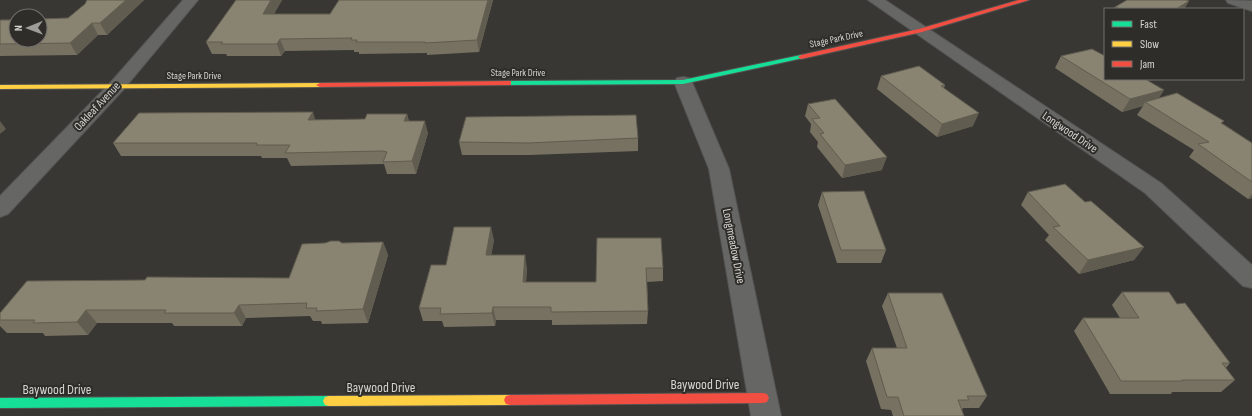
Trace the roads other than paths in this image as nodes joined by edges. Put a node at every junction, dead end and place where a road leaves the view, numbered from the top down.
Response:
1 (191, 0) edge
2 (875, 0) edge
3 (1026, 0) edge
4 (1233, 0) edge
5 (1252, 6) edge
6 (920, 31) junction
7 (682, 82) junction
8 (117, 86) junction
9 (0, 87) edge
10 (0, 209) edge
11 (1252, 279) edge
12 (0, 403) edge
13 (765, 407) edge

1 - 8 street, Oakleaf Avenue
2 - 6 street, Longwood Drive
3 - 6 street, Stage Park Drive
4 - 5 street
6 - 7 street, Stage Park Drive
6 - 11 street, Longwood Drive
7 - 8 street, Stage Park Drive
7 - 13 street, Longmeadow Drive
8 - 9 street, Stage Park Drive
8 - 10 street, Oakleaf Avenue
12 - 13 street, Baywood Drive

